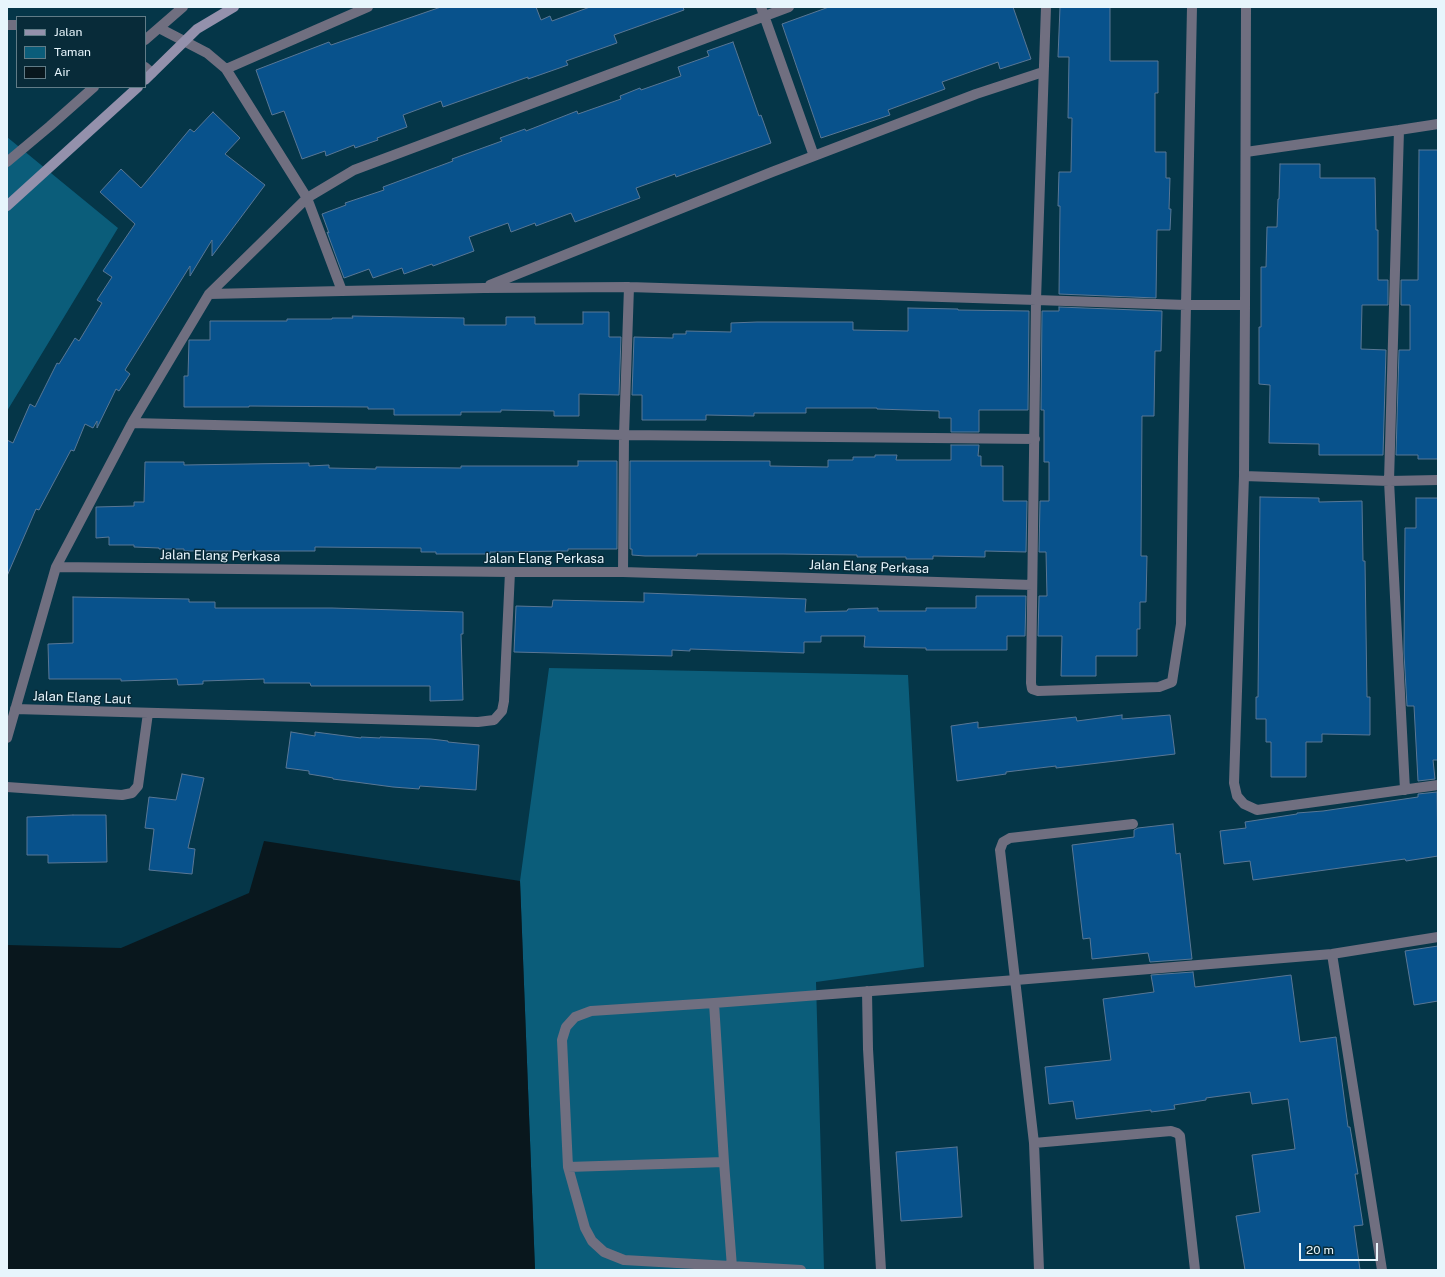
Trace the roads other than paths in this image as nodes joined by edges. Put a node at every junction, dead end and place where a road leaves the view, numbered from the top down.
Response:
1 (182, 7) edge
2 (234, 7) edge
3 (368, 7) edge
4 (789, 7) edge
5 (1046, 7) edge
6 (1192, 7) edge
7 (1249, 7) edge
8 (763, 12) edge
9 (160, 28) junction
10 (146, 39) edge
11 (184, 41) junction
12 (226, 69) junction
13 (1043, 72) junction
14 (147, 73) edge
15 (93, 88) edge
16 (137, 88) edge
17 (1438, 124) edge
18 (1399, 130) junction
19 (1246, 152) junction
20 (814, 156) junction
21 (7, 162) edge
22 (307, 198) junction
23 (7, 206) edge
24 (629, 287) junction
25 (484, 288) junction
26 (342, 291) junction
27 (209, 294) junction
28 (1036, 300) junction
29 (1186, 304) junction
30 (1245, 305) junction
31 (132, 423) junction
32 (624, 435) junction
33 (1035, 439) junction
34 (1244, 476) junction
35 (1438, 480) edge
36 (1389, 481) junction
37 (56, 567) junction
38 (510, 572) junction
39 (622, 572) junction
40 (1032, 585) junction
41 (15, 709) junction
42 (148, 713) junction
43 (7, 738) edge
44 (1438, 785) edge
45 (7, 787) edge
46 (1405, 790) junction
47 (1133, 824) dead end
48 (1438, 937) edge
49 (1332, 954) junction
50 (1016, 980) junction
51 (867, 990) junction
52 (714, 1003) junction
53 (1034, 1143) junction
54 (724, 1162) junction
55 (568, 1167) junction
56 (732, 1267) junction
57 (801, 1270) edge
58 (881, 1270) edge
59 (1039, 1270) edge
60 (1195, 1270) edge
61 (1382, 1270) edge

1 - 9 street
2 - 11 street
3 - 12 street
4 - 8 street
5 - 13 street
6 - 29 street
7 - 19 street
8 - 20 street
8 - 22 street
9 - 10 street
9 - 11 street
11 - 12 street
11 - 14 street
12 - 22 street
13 - 20 street
13 - 28 street
15 - 21 street
16 - 23 street
17 - 18 street
18 - 19 street
18 - 36 street
19 - 30 street
20 - 25 street
22 - 26 street
22 - 27 street
24 - 25 street
24 - 28 street
24 - 32 street
25 - 26 street
26 - 27 street
27 - 31 street
28 - 29 street
28 - 33 street
29 - 30 street
29 - 40 street
30 - 34 street
31 - 32 street
31 - 37 street
32 - 33 street
32 - 39 street
33 - 40 street
34 - 36 street
34 - 46 street
35 - 36 street
36 - 46 street
37 - 38 street, Jalan Elang Perkasa
37 - 41 street
38 - 39 street, Jalan Elang Perkasa
38 - 42 street, Jalan Elang Laut
39 - 40 street, Jalan Elang Perkasa
41 - 42 street, Jalan Elang Laut
41 - 43 street
42 - 45 street
44 - 46 street
47 - 50 street
48 - 49 street
49 - 50 street
49 - 61 street
50 - 51 street
50 - 53 street
51 - 52 street
51 - 58 street
52 - 54 street
52 - 55 street
53 - 59 street
53 - 60 street
54 - 55 street
54 - 56 street
55 - 56 street
56 - 57 street

